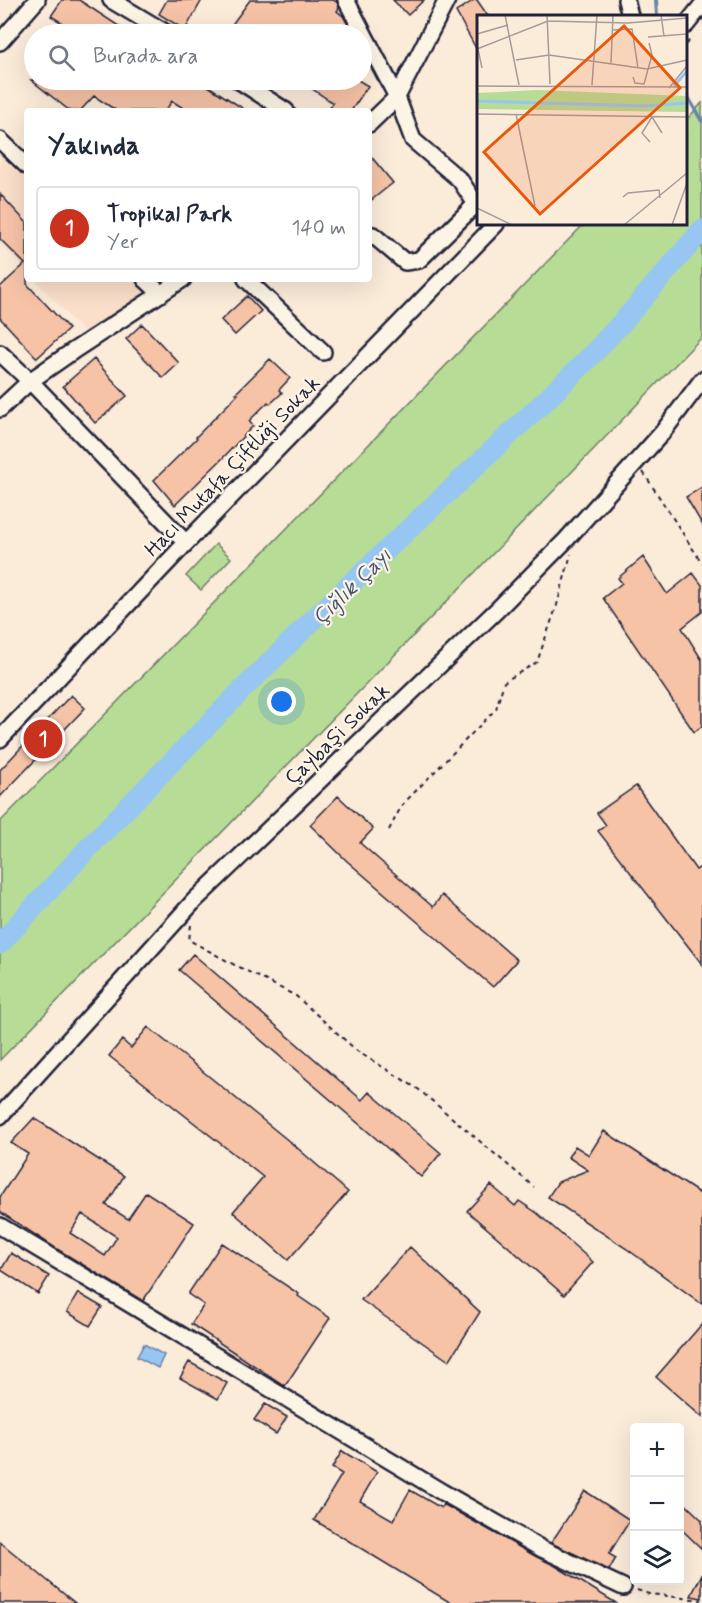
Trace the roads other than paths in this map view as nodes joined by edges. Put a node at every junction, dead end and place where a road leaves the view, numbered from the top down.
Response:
1 (38, 0) edge
2 (111, 0) edge
3 (346, 0) edge
4 (447, 0) edge
5 (626, 0) edge
6 (702, 5) edge
7 (630, 15) edge
8 (151, 24) edge
9 (359, 24) edge
10 (687, 24) edge
11 (0, 42) edge
12 (372, 49) edge
13 (253, 90) edge
14 (397, 97) junction
15 (281, 108) edge
16 (372, 121) edge
17 (0, 140) edge
18 (24, 163) edge
19 (495, 225) edge
20 (373, 235) dead end
21 (148, 282) edge
22 (179, 282) edge
23 (249, 282) edge
24 (161, 294) junction
25 (0, 352) edge
26 (323, 352) dead end
27 (702, 380) edge
28 (30, 381) junction
29 (0, 409) edge
30 (186, 543) junction
31 (0, 739) edge
32 (0, 1116) edge
33 (0, 1227) edge
34 (623, 1587) dead end

1 - 11 street
2 - 8 street
3 - 9 street
4 - 14 street
5 - 7 street
6 - 10 street
12 - 14 street
13 - 15 street
14 - 16 street
14 - 20 street
17 - 18 street
19 - 30 street, Hacı Mutafa Çiftliği Sokak
21 - 24 street
22 - 24 street
23 - 26 street
24 - 28 street
25 - 28 street
27 - 32 street, Çaybaşi Sokak
28 - 29 street
28 - 30 street
30 - 31 street, Hacı Mutafa Çiftliği Sokak
33 - 34 street

